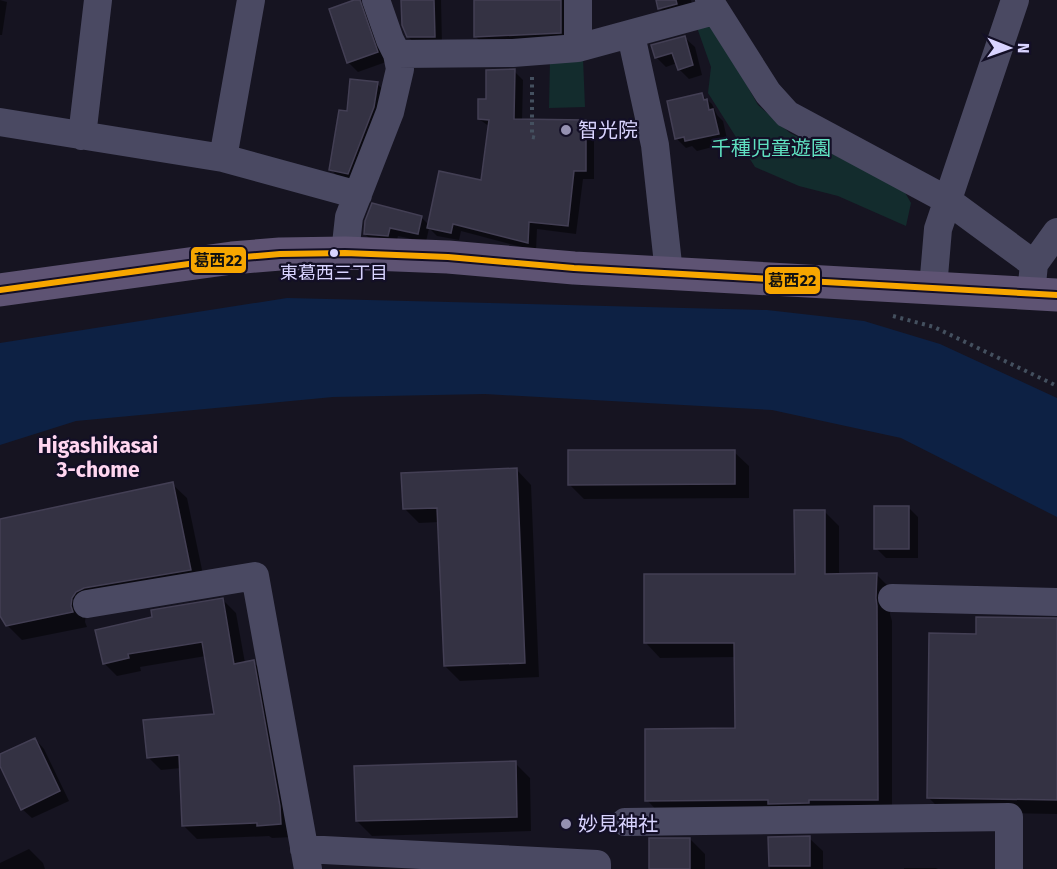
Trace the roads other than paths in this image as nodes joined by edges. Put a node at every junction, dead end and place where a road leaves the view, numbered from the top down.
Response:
1 (98, 0) edge
2 (250, 0) edge
3 (376, 0) edge
4 (578, 0) edge
5 (1015, 0) edge
6 (711, 6) edge
7 (631, 35) junction
8 (578, 48) junction
9 (397, 54) junction
10 (0, 122) edge
11 (82, 136) junction
12 (223, 158) junction
13 (358, 195) junction
14 (947, 200) junction
15 (1057, 232) edge
16 (345, 253) junction
17 (669, 273) junction
18 (1041, 285) edge
19 (933, 288) junction
20 (0, 290) edge
21 (892, 598) dead end
22 (1057, 602) edge
23 (87, 604) dead end
24 (625, 822) dead end
25 (306, 859) edge
26 (597, 869) edge
27 (1009, 869) edge

1 - 11 street
2 - 12 street
3 - 9 street
4 - 8 street
5 - 14 street
6 - 7 street
6 - 14 street
7 - 8 street
7 - 17 street
8 - 9 street
9 - 13 street
10 - 11 street
11 - 12 street
12 - 13 street
13 - 16 street
14 - 18 street
14 - 19 street
15 - 18 street
16 - 17 main road
16 - 20 main road
17 - 19 main road
18 - 19 main road
21 - 22 street
23 - 25 street
24 - 27 street
25 - 26 street

